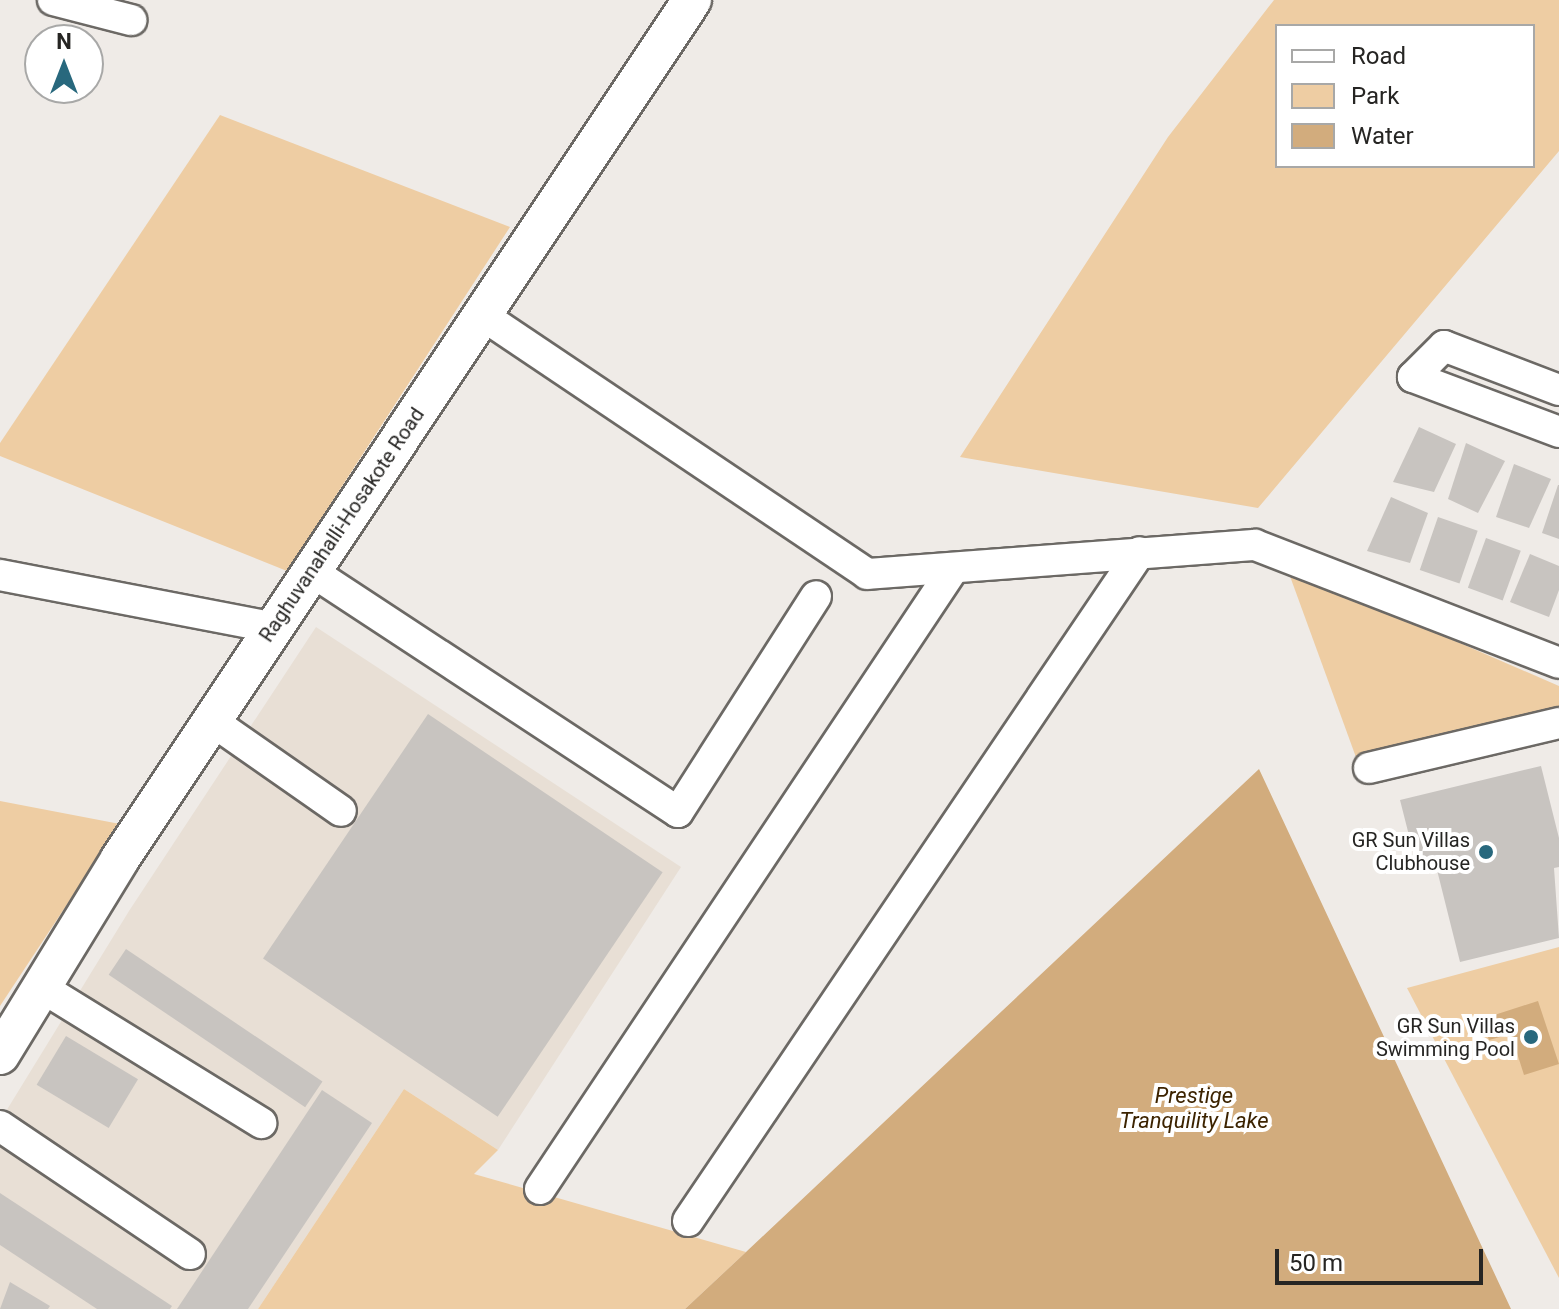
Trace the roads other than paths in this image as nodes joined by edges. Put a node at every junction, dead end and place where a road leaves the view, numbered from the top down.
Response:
1 (53, 0) edge
2 (692, 0) edge
3 (131, 20) dead end
4 (482, 315) junction
5 (1559, 390) edge
6 (1559, 432) edge
7 (1140, 552) junction
8 (953, 569) junction
9 (311, 571) junction
10 (0, 575) edge
11 (816, 596) dead end
12 (274, 628) junction
13 (1559, 663) edge
14 (212, 721) junction
15 (1559, 723) edge
16 (1369, 768) dead end
17 (341, 811) dead end
18 (41, 987) junction
19 (0, 1055) edge
20 (261, 1123) dead end
21 (0, 1126) edge
22 (540, 1189) dead end
23 (688, 1221) dead end
24 (190, 1254) dead end

1 - 3 lane
2 - 4 main road, Raghuvanahalli-Hosakote Road
4 - 8 lane
4 - 9 main road, Raghuvanahalli-Hosakote Road
5 - 6 lane
7 - 8 lane
7 - 13 lane
7 - 23 lane
8 - 22 lane
9 - 11 lane
9 - 12 main road, Raghuvanahalli-Hosakote Road
10 - 12 lane
12 - 14 main road, Raghuvanahalli-Hosakote Road
14 - 17 lane
14 - 18 main road, Raghuvanahalli-Hosakote Road
15 - 16 lane
18 - 19 main road, Raghuvanahalli-Hosakote Road
18 - 20 lane
21 - 24 lane

